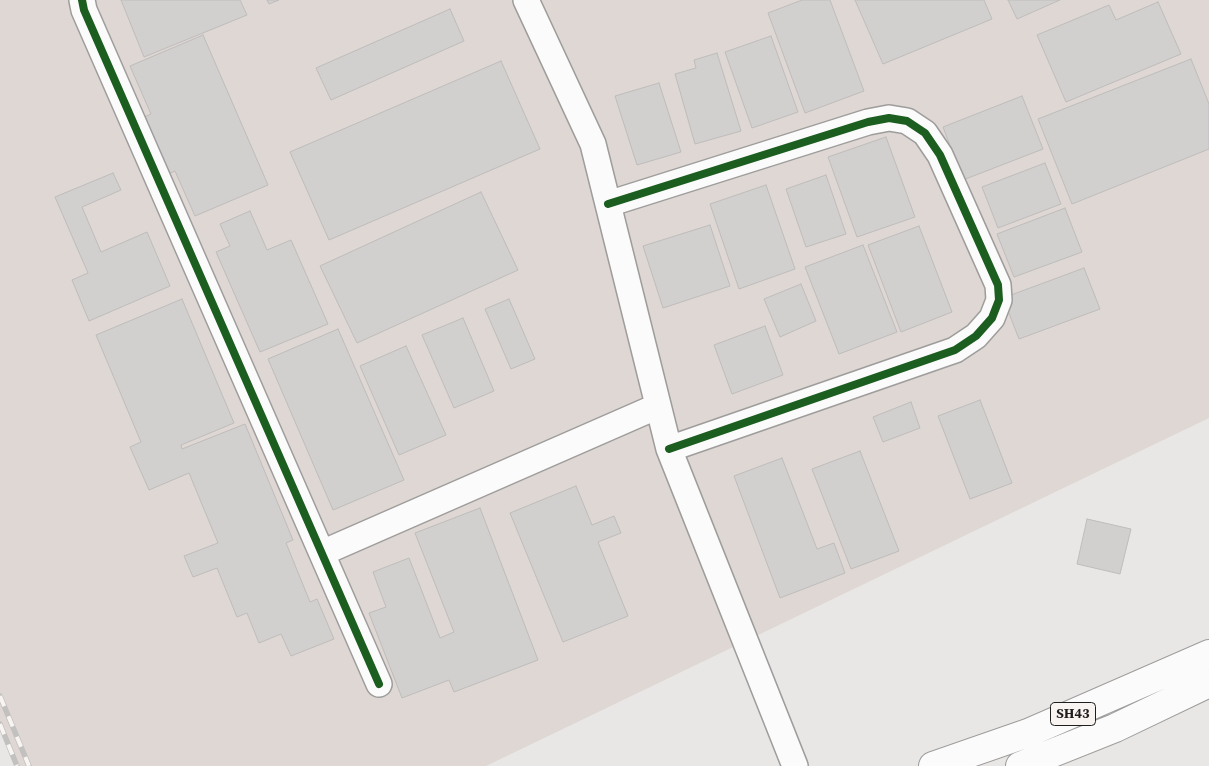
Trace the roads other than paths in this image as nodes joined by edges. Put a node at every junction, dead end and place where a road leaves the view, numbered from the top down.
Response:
1 (82, 0) edge
2 (526, 0) edge
3 (608, 204) junction
4 (658, 406) junction
5 (669, 450) junction
6 (322, 553) junction
7 (1209, 654) edge
8 (1209, 683) edge
9 (379, 684) dead end
10 (795, 766) edge
11 (933, 766) edge
12 (1020, 766) edge

1 - 6 street
2 - 3 street
3 - 4 street
3 - 5 street
4 - 5 street
4 - 6 street
5 - 10 street
6 - 9 street
7 - 11 main road, SH43
8 - 12 main road, SH43

